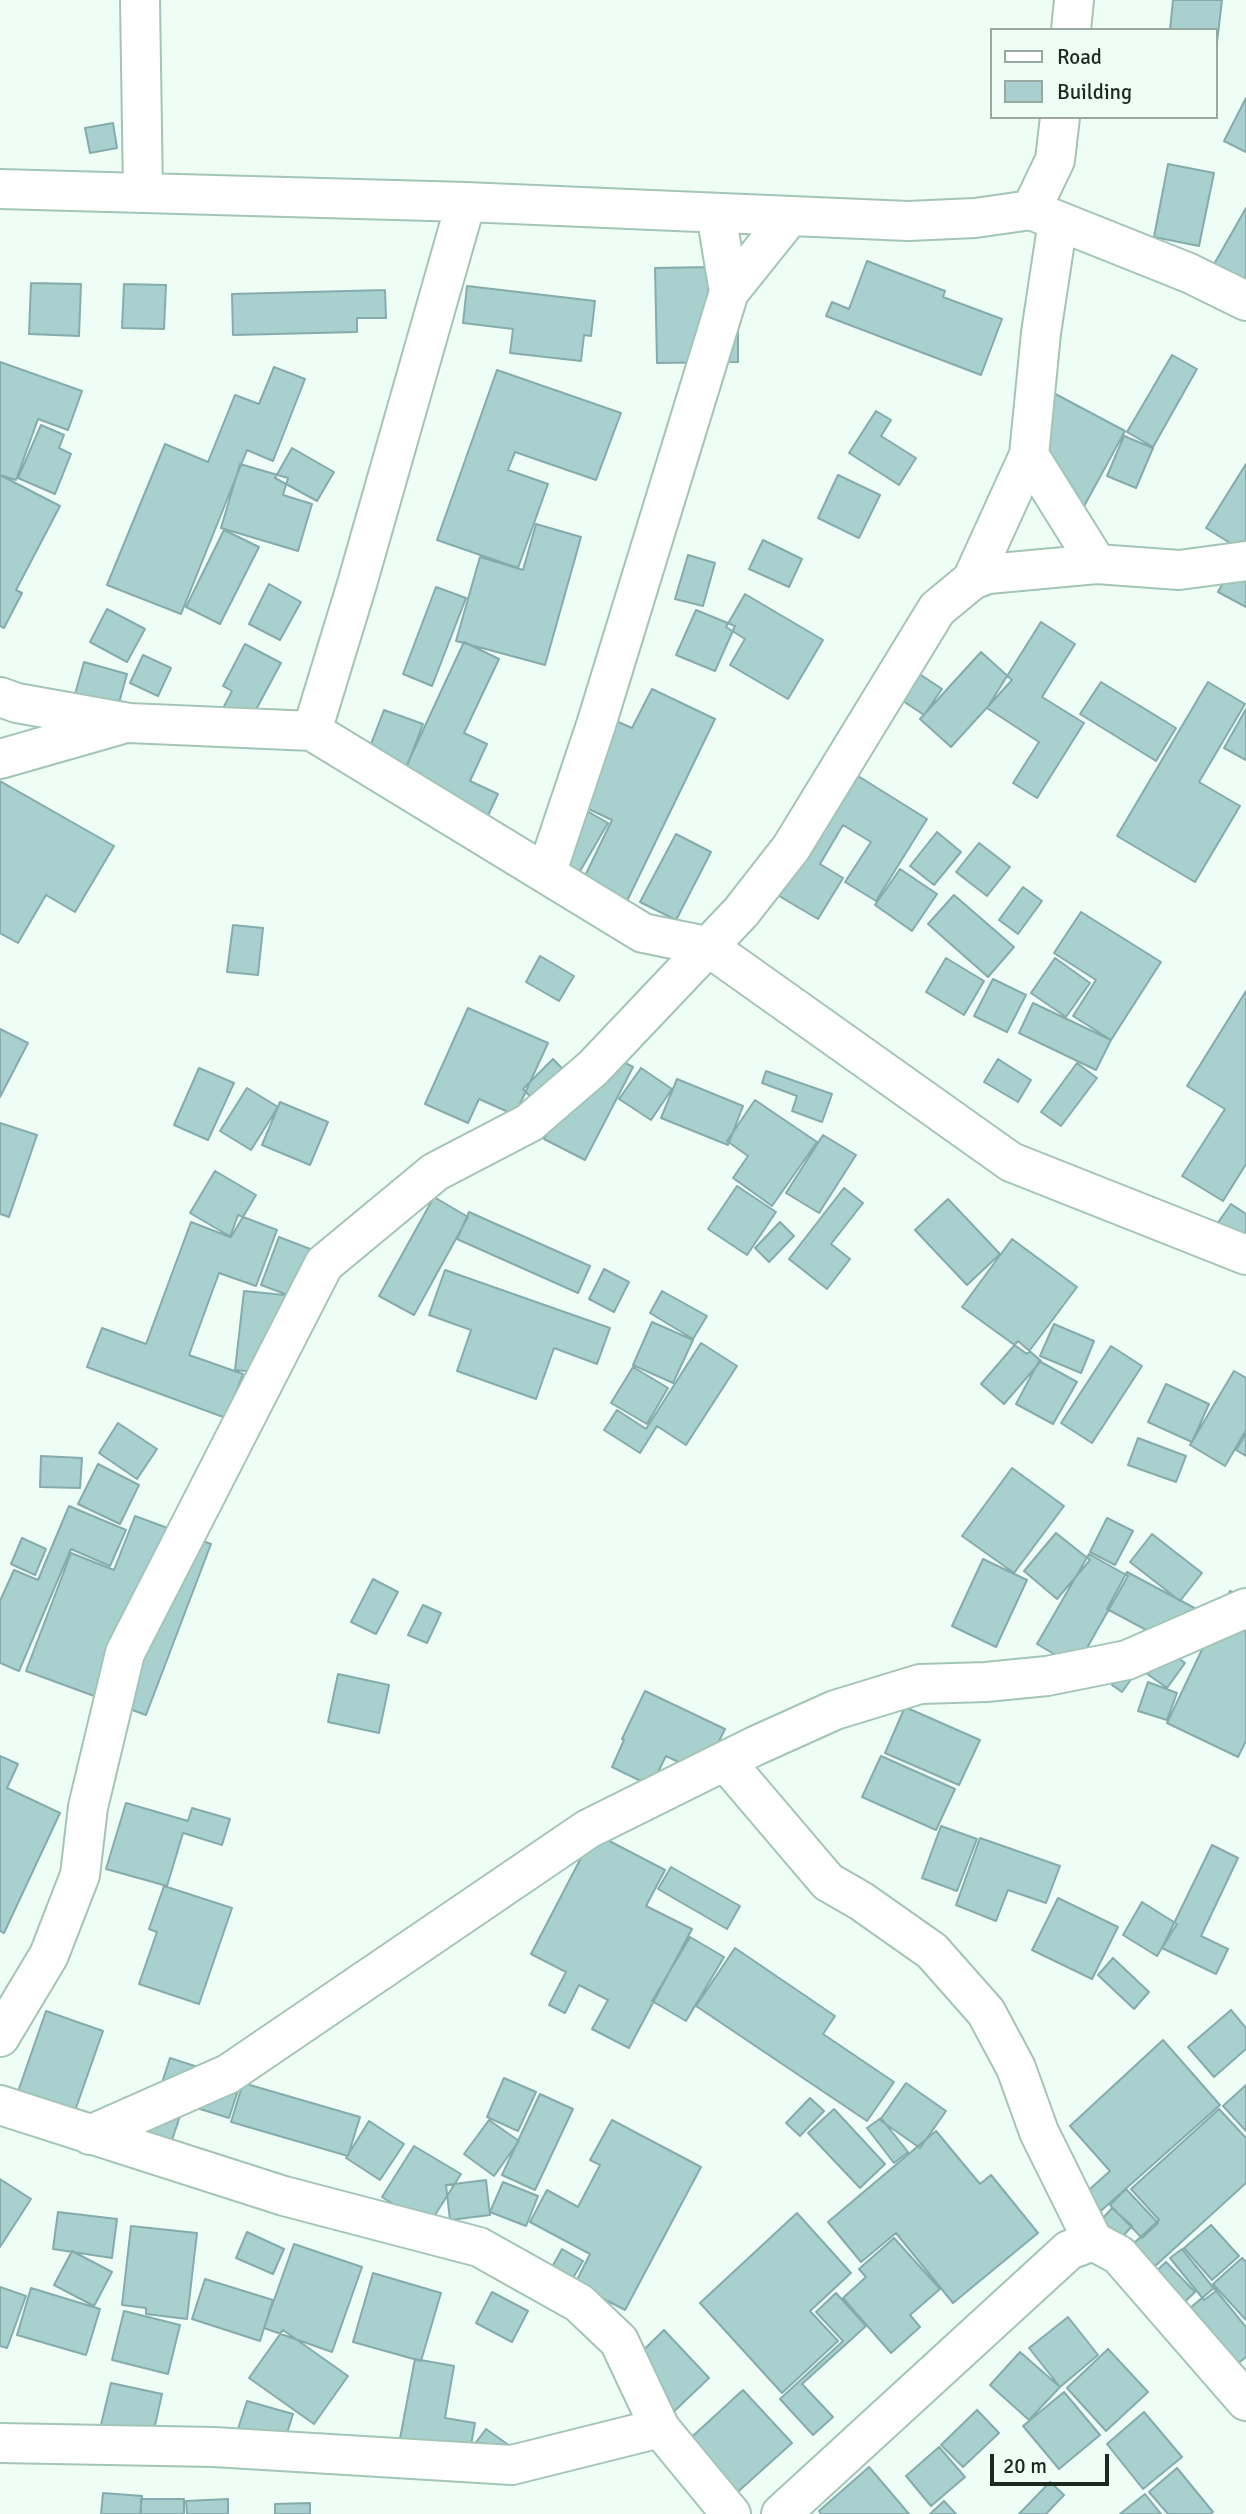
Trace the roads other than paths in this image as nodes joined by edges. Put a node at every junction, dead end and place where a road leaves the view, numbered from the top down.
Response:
1 (140, 0) edge
2 (1074, 0) edge
3 (1071, 28) edge
4 (1060, 119) edge
5 (0, 189) edge
6 (143, 193) junction
7 (466, 202) junction
8 (716, 213) junction
9 (790, 216) junction
10 (1044, 216) junction
11 (729, 292) junction
12 (1246, 301) edge
13 (1029, 454) junction
14 (1246, 561) edge
15 (1097, 564) junction
16 (972, 580) junction
17 (0, 697) edge
18 (129, 723) junction
19 (312, 731) junction
20 (0, 759) edge
21 (546, 874) junction
22 (707, 946) junction
23 (1236, 1243) edge
24 (1246, 1608) edge
25 (725, 1761) junction
26 (0, 2037) edge
27 (0, 2105) edge
28 (90, 2135) junction
29 (1093, 2241) junction
30 (1246, 2401) edge
31 (660, 2428) junction
32 (0, 2443) edge
33 (731, 2514) edge
34 (781, 2514) edge

1 - 6 street
2 - 3 street
4 - 10 street
5 - 6 street
6 - 7 street
7 - 8 street
7 - 19 street
8 - 9 street
8 - 11 street
9 - 10 street
9 - 11 street
10 - 12 street
10 - 13 street
11 - 21 street
13 - 15 street
13 - 16 street
14 - 15 street
15 - 16 street
16 - 22 street
17 - 18 street
18 - 19 street
18 - 20 street
19 - 21 street
21 - 22 street
22 - 23 street
22 - 26 street
24 - 25 street
25 - 28 street
25 - 29 street
27 - 28 street
28 - 31 street
29 - 30 street
29 - 34 street
31 - 32 street
31 - 33 street

